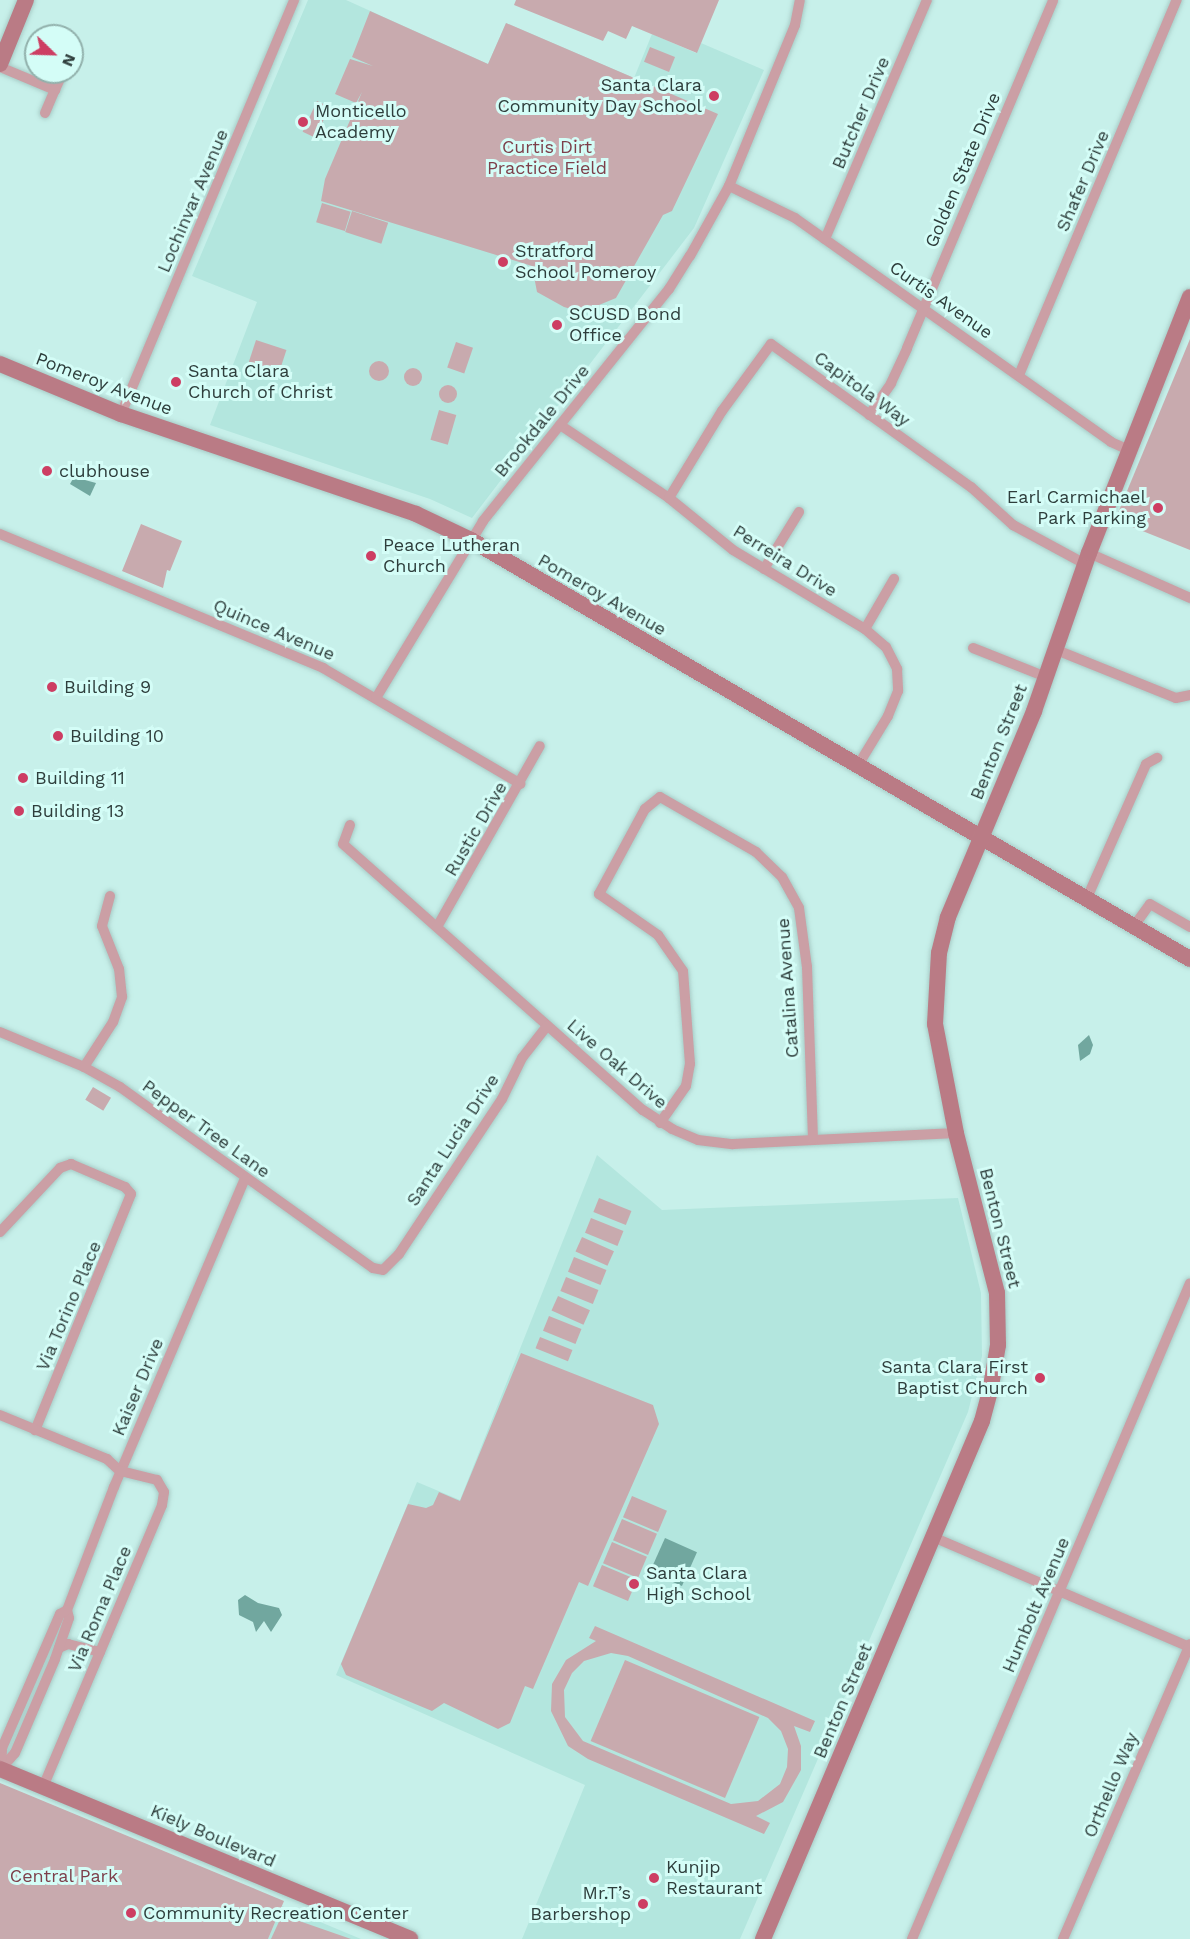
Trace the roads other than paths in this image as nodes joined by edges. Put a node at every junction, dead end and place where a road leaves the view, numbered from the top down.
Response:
1 (26, 0) edge
2 (294, 0) edge
3 (800, 0) edge
4 (927, 0) edge
5 (1053, 0) edge
6 (1177, 0) edge
7 (0, 65) edge
8 (58, 84) edge
9 (55, 90) junction
10 (45, 112) dead end
11 (729, 186) junction
12 (825, 239) junction
13 (1190, 297) edge
14 (923, 307) junction
15 (0, 364) edge
16 (1018, 375) junction
17 (121, 414) junction
18 (869, 415) junction
19 (560, 425) junction
20 (1129, 450) junction
21 (669, 498) junction
22 (799, 512) dead end
23 (0, 534) edge
24 (471, 540) junction
25 (1087, 559) junction
26 (764, 569) junction
27 (894, 579) dead end
28 (1190, 598) edge
29 (865, 629) junction
30 (973, 648) dead end
31 (1054, 649) junction
32 (1046, 677) junction
33 (1190, 695) edge
34 (376, 698) junction
35 (540, 746) dead end
36 (1157, 758) dead end
37 (857, 767) junction
38 (521, 784) junction
39 (350, 825) dead end
40 (981, 838) junction
41 (111, 896) dead end
42 (1087, 898) junction
43 (1134, 926) junction
44 (437, 927) junction
45 (1190, 927) edge
46 (1190, 959) edge
47 (547, 1026) junction
48 (0, 1032) edge
49 (84, 1067) junction
50 (660, 1124) junction
51 (956, 1133) junction
52 (813, 1139) junction
53 (245, 1179) junction
54 (0, 1232) edge
55 (383, 1270) joint
56 (1190, 1283) edge
57 (0, 1414) edge
58 (35, 1430) junction
59 (120, 1471) junction
60 (933, 1537) junction
61 (1059, 1591) junction
62 (67, 1610) junction
63 (62, 1637) junction
64 (49, 1638) junction
65 (86, 1646) junction
66 (1190, 1646) edge
67 (59, 1648) junction
68 (100, 1652) junction
69 (1, 1769) edge
70 (43, 1787) junction
71 (410, 1939) edge
72 (763, 1939) edge
73 (912, 1939) edge
74 (1063, 1939) edge

1 - 7 main road
2 - 17 street, Lochinvar Avenue
3 - 11 street, Brookdale Drive
4 - 12 street, Butcher Drive
5 - 14 street, Golden State Drive
6 - 16 street, Shafer Drive
7 - 9 street
8 - 9 street
9 - 10 street
11 - 12 street, Curtis Avenue
11 - 19 street, Brookdale Drive
12 - 14 street, Curtis Avenue
13 - 20 main road, Benton Street
14 - 16 street, Curtis Avenue
14 - 18 street, Golden State Drive
15 - 17 main road, Pomeroy Avenue
16 - 20 street, Curtis Avenue
17 - 24 main road, Pomeroy Avenue
18 - 21 street, Capitola Way
18 - 25 street, Capitola Way
19 - 21 street, Perreira Drive
19 - 24 street, Brookdale Drive
20 - 25 main road, Benton Street
21 - 26 street, Perreira Drive
22 - 26 street
23 - 34 street, Quince Avenue
24 - 34 street, Brookdale Drive
24 - 37 main road, Pomeroy Avenue
25 - 28 street
25 - 31 main road, Benton Street
26 - 29 street, Perreira Drive
27 - 29 street
29 - 37 street, Perreira Drive
30 - 32 street
31 - 32 main road, Benton Street
31 - 33 street
32 - 40 main road, Benton Street
34 - 38 street, Quince Avenue
35 - 38 street, Rustic Drive
36 - 42 street
37 - 40 main road, Pomeroy Avenue
38 - 44 street, Rustic Drive
39 - 44 street, Live Oak Drive
40 - 42 main road, Pomeroy Avenue
40 - 51 main road, Benton Street
41 - 49 street
42 - 43 main road, Pomeroy Avenue
43 - 45 street
43 - 46 main road, Pomeroy Avenue
44 - 47 street, Live Oak Drive
47 - 50 street, Live Oak Drive
47 - 55 street, Santa Lucia Drive
48 - 49 street, Pepper Tree Lane
49 - 53 street, Pepper Tree Lane
50 - 52 street, Live Oak Drive
50 - 52 street, Catalina Avenue
51 - 52 street, Live Oak Drive
51 - 60 main road, Benton Street
53 - 55 street, Pepper Tree Lane
53 - 59 street, Kaiser Drive
54 - 58 street, Via Torino Place
56 - 61 street, Humbolt Avenue
57 - 58 street
58 - 59 street
59 - 62 street, Kaiser Drive
59 - 68 street, Via Roma Place
60 - 61 street
60 - 72 main road, Benton Street
61 - 66 street
61 - 73 street, Humbolt Avenue
62 - 63 street, Kaiser Drive
62 - 64 street, Kaiser Drive
63 - 64 street
63 - 65 street
63 - 67 street, Kaiser Drive
64 - 69 street, Kaiser Drive
65 - 67 street
65 - 68 street
66 - 74 street, Orthello Way
67 - 69 street, Kaiser Drive
68 - 70 street, Via Roma Place
69 - 70 main road, Kiely Boulevard
70 - 71 main road, Kiely Boulevard

